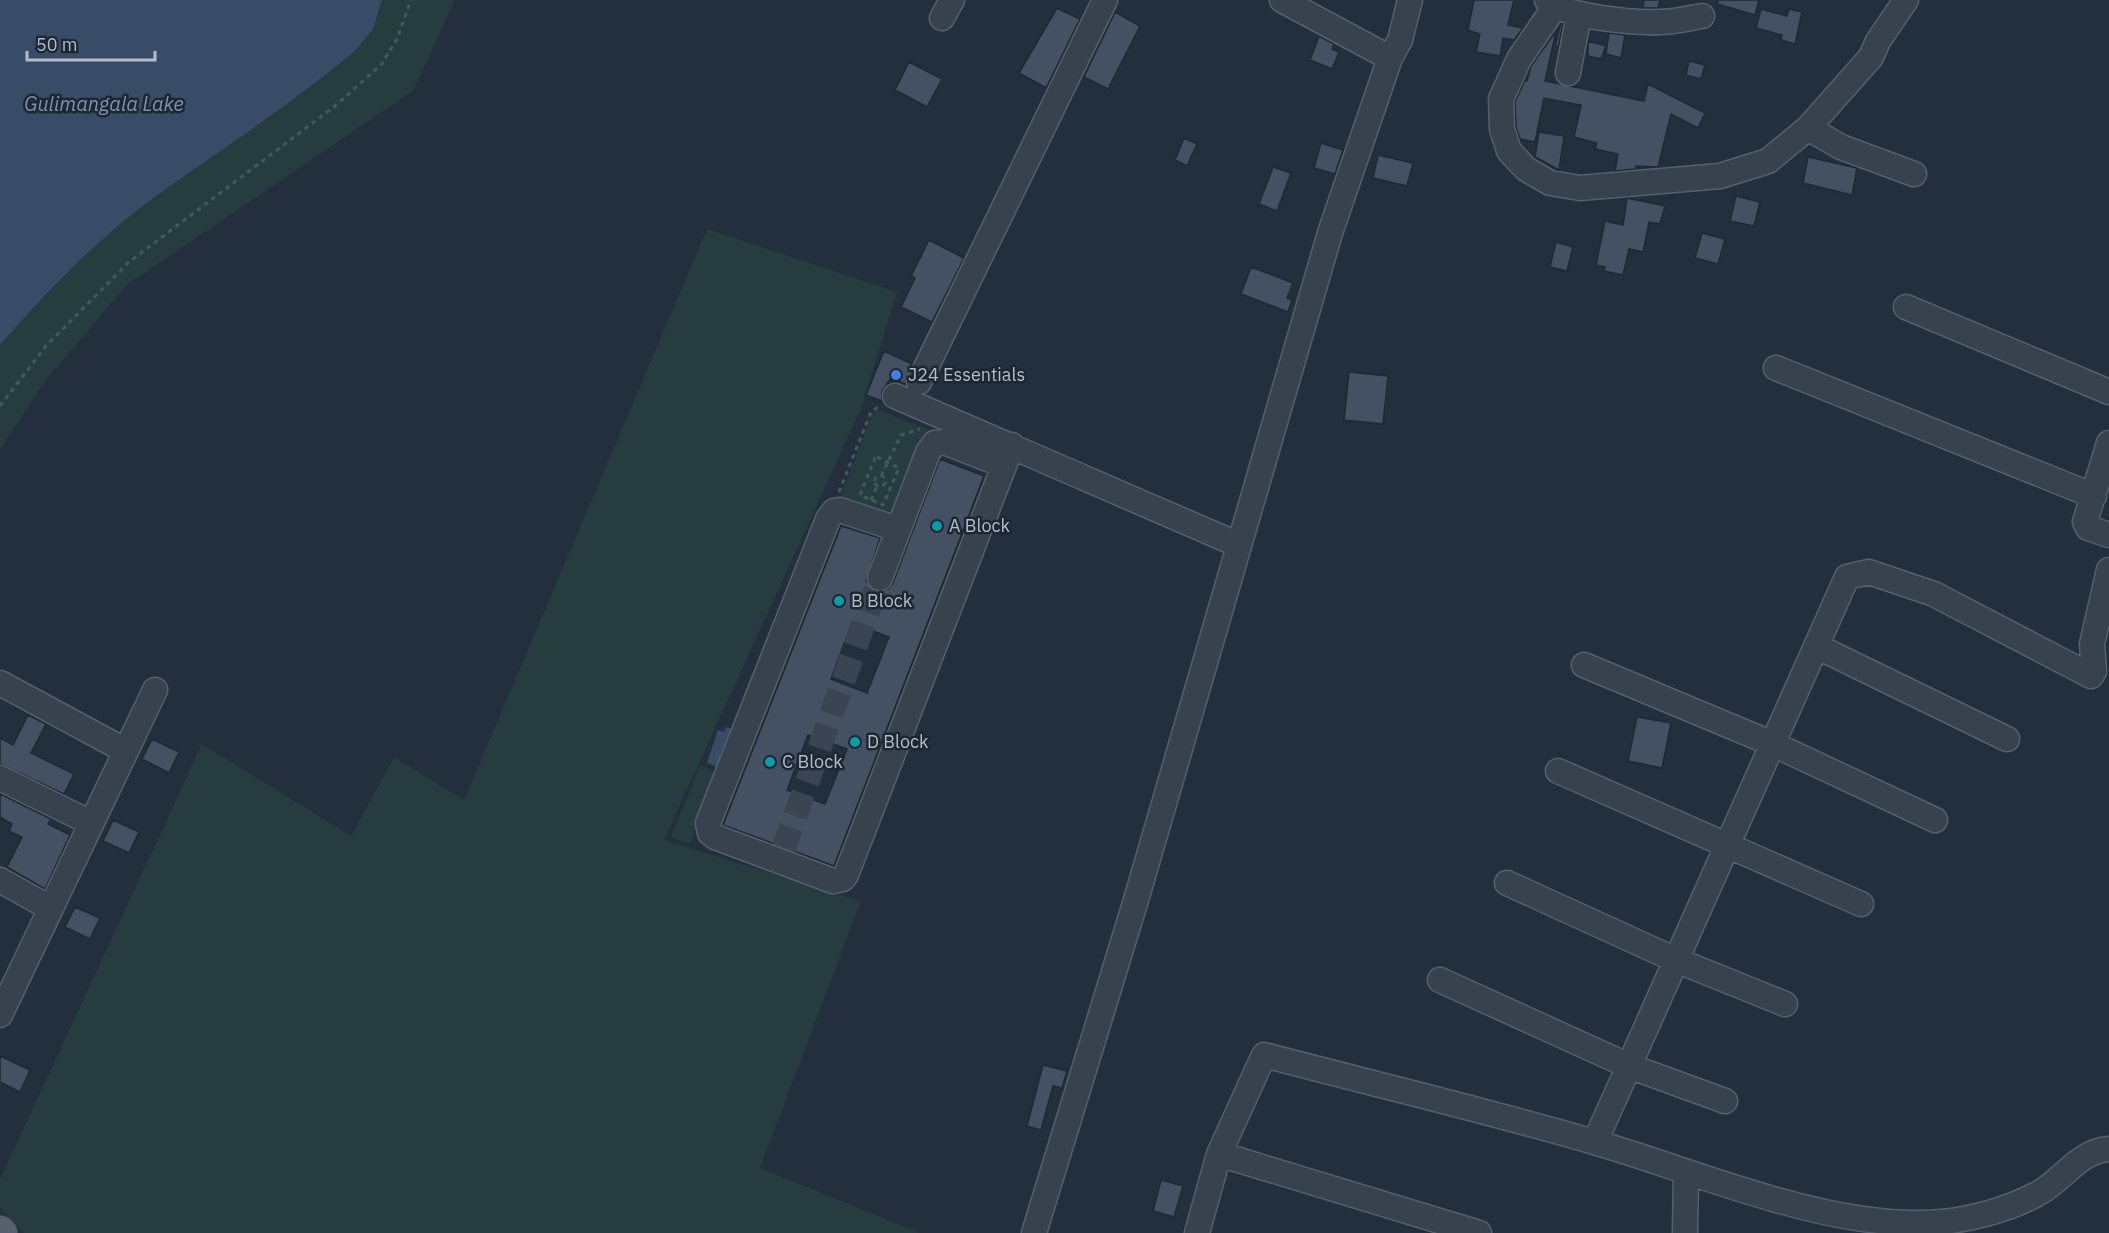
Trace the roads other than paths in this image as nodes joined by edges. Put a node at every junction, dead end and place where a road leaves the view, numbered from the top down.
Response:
1 (1104, 0) edge
2 (1282, 0) edge
3 (1410, 0) edge
4 (1906, 0) edge
5 (1550, 4) edge
6 (1579, 14) junction
7 (1702, 16) dead end
8 (1390, 58) junction
9 (1568, 73) dead end
10 (1808, 128) junction
11 (1914, 174) dead end
12 (1906, 307) dead end
13 (1776, 368) dead end
14 (919, 382) dead end
15 (2109, 392) edge
16 (889, 402) road end
17 (2109, 442) edge
18 (997, 451) junction
19 (2094, 496) junction
20 (897, 529) junction
21 (2109, 535) edge
22 (1239, 545) junction
23 (2109, 570) edge
24 (880, 578) tunnel mouth
25 (1816, 646) junction
26 (1584, 665) dead end
27 (0, 683) edge
28 (155, 690) dead end
29 (2007, 739) dead end
30 (1773, 744) junction
31 (126, 751) junction
32 (1558, 771) dead end
33 (0, 778) edge
34 (1935, 820) dead end
35 (90, 822) junction
36 (1727, 846) junction
37 (0, 880) edge
38 (1507, 883) dead end
39 (1861, 904) dead end
40 (50, 908) junction
41 (1676, 960) junction
42 (8, 979) edge
43 (1440, 980) dead end
44 (1785, 1004) dead end
45 (0, 1015) edge
46 (1629, 1065) junction
47 (1725, 1101) dead end
48 (1595, 1142) junction
49 (2109, 1149) edge
50 (1219, 1154) junction
51 (1686, 1173) junction
52 (1034, 1233) edge
53 (1197, 1233) edge
54 (1479, 1233) edge
55 (1685, 1233) edge

1 - 14 street
2 - 8 street
3 - 8 street
4 - 10 street
5 - 6 street
5 - 10 street
6 - 7 street
6 - 9 street
8 - 22 street
10 - 11 street
12 - 15 street
13 - 19 street
16 - 18 street
17 - 19 street
18 - 20 street
18 - 20 street
18 - 22 street
19 - 21 street
20 - 24 street
22 - 52 street
23 - 25 street
25 - 29 street
25 - 30 street
26 - 30 street
27 - 31 street
28 - 31 street
30 - 34 street
30 - 36 street
31 - 35 street
32 - 36 street
33 - 35 street
35 - 40 street
36 - 39 street
36 - 41 street
37 - 40 street
38 - 41 street
40 - 42 street
41 - 44 street
41 - 46 street
42 - 45 street
43 - 46 street
46 - 47 street
46 - 48 street
48 - 50 street
48 - 51 street
49 - 51 street
50 - 53 street
50 - 54 street
51 - 55 street

